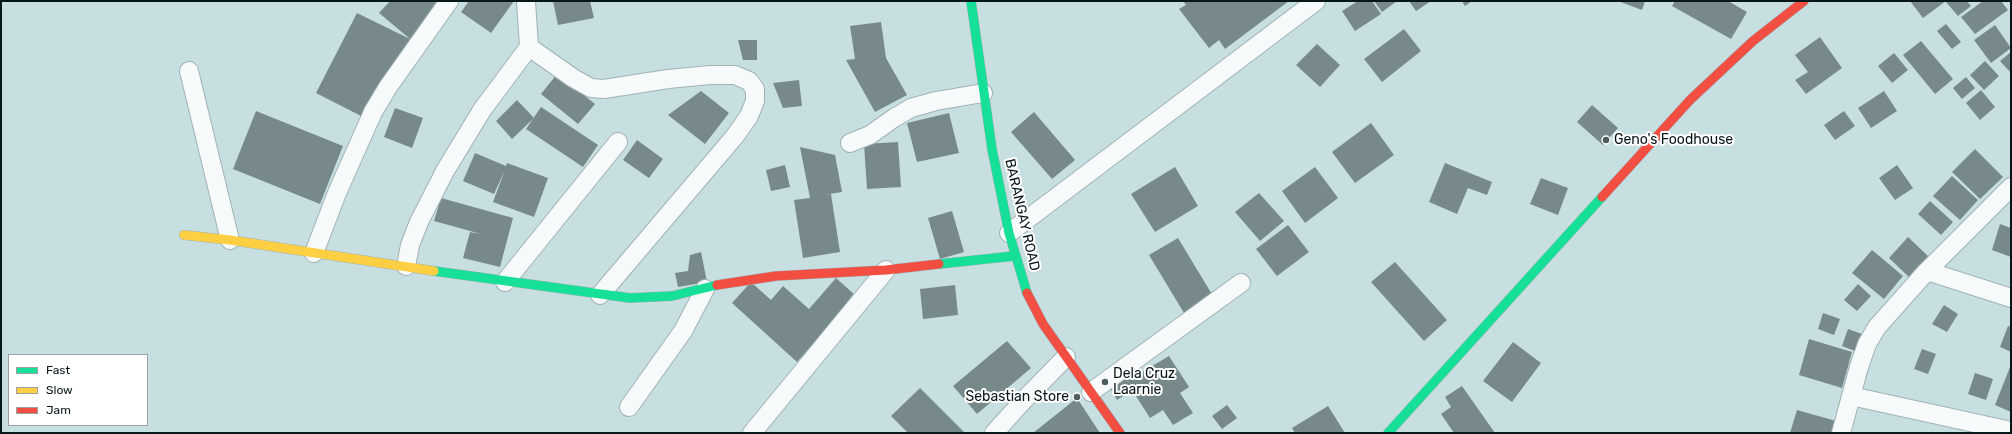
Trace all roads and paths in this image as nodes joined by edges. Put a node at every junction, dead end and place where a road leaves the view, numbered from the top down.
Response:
1 (449, 1) edge
2 (526, 1) edge
3 (971, 1) edge
4 (1316, 1) edge
5 (1804, 1) edge
6 (529, 47) junction
7 (189, 71) dead end
8 (983, 93) junction
9 (618, 142) dead end
10 (850, 143) dead end
11 (2011, 187) edge
12 (1009, 233) junction
13 (184, 235) dead end
14 (230, 240) junction
15 (314, 253) junction
16 (1014, 256) junction
17 (406, 266) junction
18 (886, 270) junction
19 (1927, 271) junction
20 (506, 282) junction
21 (1241, 283) dead end
22 (705, 289) junction
23 (600, 295) junction
24 (2011, 298) edge
25 (1066, 357) junction
26 (1091, 392) junction
27 (1852, 396) junction
28 (629, 407) dead end
29 (2011, 431) edge
30 (752, 433) edge
31 (994, 433) edge
32 (1120, 433) edge
33 (1388, 433) edge
34 (1841, 433) edge

1 - 15 street
2 - 6 street
3 - 8 street, BARANGAY ROAD
4 - 12 street
5 - 33 street
6 - 17 street
6 - 23 street
7 - 14 street
8 - 10 street
8 - 12 street, BARANGAY ROAD
9 - 20 street
11 - 19 street
12 - 16 street, BARANGAY ROAD
13 - 14 street
14 - 15 street
15 - 17 street
16 - 18 street
16 - 25 street, BARANGAY ROAD
17 - 20 street
18 - 22 street
18 - 30 street
19 - 24 street
19 - 27 street
20 - 23 street
21 - 26 street
22 - 23 street
22 - 28 street
25 - 26 street, BARANGAY ROAD
25 - 31 street
26 - 32 street, BARANGAY ROAD
27 - 29 street
27 - 34 street

